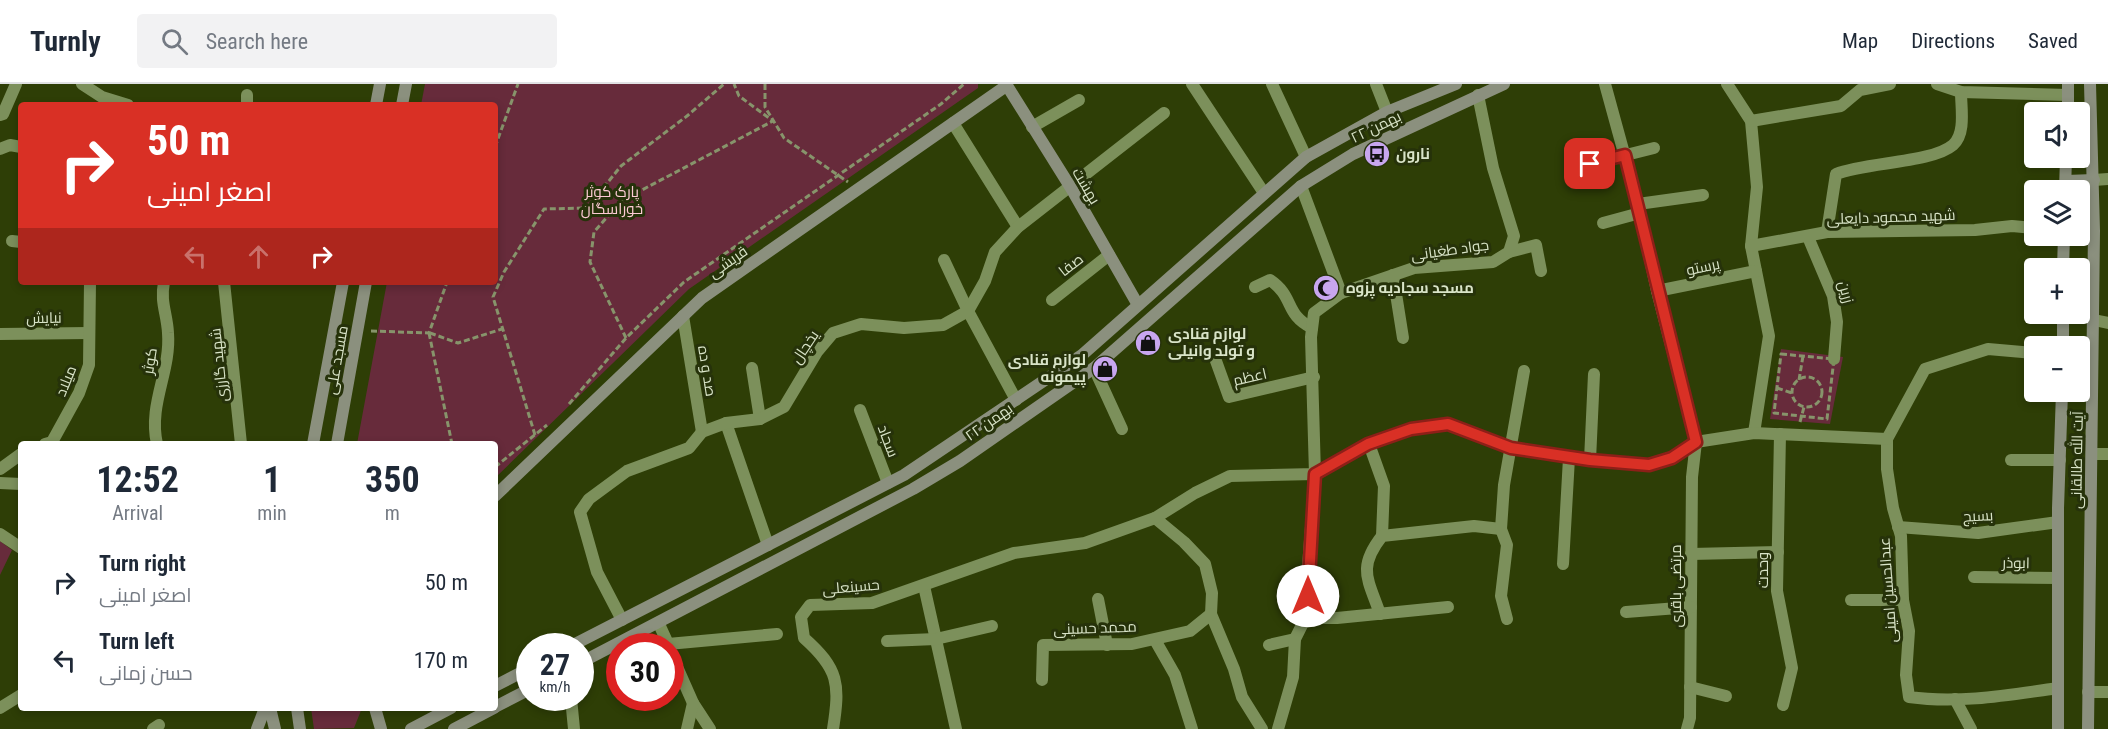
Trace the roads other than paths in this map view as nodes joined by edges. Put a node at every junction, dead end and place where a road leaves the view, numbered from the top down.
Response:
1 (16, 84) edge
2 (82, 84) edge
3 (380, 84) edge
4 (406, 84) edge
5 (1192, 84) edge
6 (1272, 84) edge
7 (1376, 84) edge
8 (1456, 84) edge
9 (1504, 84) edge
10 (1605, 84) edge
11 (1726, 84) edge
12 (1890, 84) edge
13 (1937, 84) edge
14 (2090, 84) edge
15 (1006, 85) edge
16 (1859, 87) edge
17 (2068, 90) edge
18 (1961, 92) junction
19 (1478, 94) junction
20 (1078, 100) dead end
21 (101, 101) edge
22 (377, 102) edge
23 (403, 102) edge
24 (1387, 112) junction
25 (1164, 114) dead end
26 (0, 115) edge
27 (1751, 121) junction
28 (953, 123) junction
29 (1032, 127) junction
30 (18, 146) edge
31 (1654, 148) dead end
32 (0, 149) edge
33 (1625, 155) junction
34 (1306, 158) junction
35 (1590, 164) dead end
36 (2108, 179) edge
37 (2094, 180) junction
38 (2090, 181) edge
39 (1301, 186) junction
40 (1071, 188) junction
41 (1264, 193) junction
42 (1703, 195) dead end
43 (1639, 209) junction
44 (1603, 223) dead end
45 (1018, 227) junction
46 (2024, 228) edge
47 (1827, 232) junction
48 (1808, 237) junction
49 (1751, 246) junction
50 (1509, 252) junction
51 (1109, 255) junction
52 (944, 260) dead end
53 (1541, 271) dead end
54 (1756, 271) junction
55 (1393, 275) junction
56 (90, 285) edge
57 (163, 285) edge
58 (224, 285) edge
59 (342, 285) edge
60 (365, 285) edge
61 (1255, 287) dead end
62 (1657, 291) junction
63 (1341, 292) junction
64 (1052, 300) dead end
65 (1138, 305) junction
66 (968, 311) junction
67 (683, 316) junction
68 (2094, 320) junction
69 (2108, 323) edge
70 (1312, 328) junction
71 (89, 333) junction
72 (0, 334) edge
73 (1403, 338) dead end
74 (2024, 351) edge
75 (1834, 359) road end
76 (1216, 361) dead end
77 (752, 368) dead end
78 (1094, 368) junction
79 (1524, 371) dead end
80 (1594, 374) dead end
81 (1314, 377) junction
82 (1016, 400) junction
83 (2062, 402) edge
84 (860, 410) dead end
85 (990, 418) junction
86 (760, 419) junction
87 (726, 423) junction
88 (1122, 429) dead end
89 (702, 432) junction
90 (1000, 433) junction
91 (1754, 433) junction
92 (1780, 434) junction
93 (1887, 439) junction
94 (53, 441) edge
95 (157, 441) edge
96 (241, 441) edge
97 (314, 441) edge
98 (338, 441) edge
99 (1696, 442) junction
100 (1368, 444) junction
101 (1511, 448) junction
102 (2092, 454) junction
103 (2108, 454) edge
104 (18, 456) edge
105 (1569, 458) junction
106 (1590, 460) junction
107 (2011, 460) dead end
108 (2060, 460) junction
109 (0, 469) edge
110 (1315, 474) junction
111 (0, 483) edge
112 (888, 483) junction
113 (18, 484) edge
114 (498, 493) edge
115 (1155, 518) junction
116 (2058, 522) junction
117 (1898, 527) junction
118 (1501, 529) junction
119 (0, 534) edge
120 (1382, 536) junction
121 (768, 545) junction
122 (18, 546) edge
123 (1778, 552) junction
124 (1691, 554) junction
125 (1563, 564) dead end
126 (1974, 577) dead end
127 (2058, 578) junction
128 (924, 586) junction
129 (1098, 599) dead end
130 (1851, 600) dead end
131 (1903, 600) junction
132 (1448, 607) dead end
133 (1691, 607) junction
134 (1626, 612) dead end
135 (1211, 614) junction
136 (1380, 614) junction
137 (1305, 618) junction
138 (1507, 619) dead end
139 (622, 620) junction
140 (659, 624) junction
141 (992, 626) dead end
142 (663, 633) edge
143 (594, 634) edge
144 (777, 634) dead end
145 (936, 639) junction
146 (1295, 639) junction
147 (1155, 640) junction
148 (887, 641) dead end
149 (684, 645) edge
150 (1107, 645) junction
151 (1269, 645) dead end
152 (594, 656) edge
153 (516, 675) edge
154 (1042, 680) dead end
155 (684, 683) edge
156 (498, 684) edge
157 (1690, 687) junction
158 (2058, 688) junction
159 (2088, 692) junction
160 (2108, 692) edge
161 (516, 696) edge
162 (1726, 696) dead end
163 (18, 697) edge
164 (1955, 699) junction
165 (693, 704) junction
166 (1783, 705) dead end
167 (498, 706) edge
168 (0, 708) edge
169 (264, 711) edge
170 (271, 711) edge
171 (297, 711) edge
172 (376, 711) edge
173 (445, 711) edge
174 (488, 711) edge
175 (572, 711) edge
176 (257, 729) edge
177 (275, 729) edge
178 (300, 729) edge
179 (381, 729) edge
180 (411, 729) edge
181 (454, 729) edge
182 (574, 729) edge
183 (687, 729) edge
184 (710, 729) edge
185 (833, 729) edge
186 (956, 729) edge
187 (1192, 729) edge
188 (1262, 729) edge
189 (1278, 729) edge
190 (1687, 729) edge
191 (1971, 729) edge
192 (2058, 729) edge
193 (2088, 729) edge

1 - 26 street
2 - 21 street
3 - 22 main road
4 - 23 main road
5 - 41 street
6 - 34 street
7 - 24 street
8 - 24 main road, ۲۲ بهمن
9 - 19 main road, ۲۲ بهمن
10 - 33 street, مرتضی باقری
11 - 27 street
12 - 16 street
13 - 18 street
14 - 37 main road, آیت الله طالقانی
15 - 28 main road, قریشی
15 - 29 main road, بهشت
16 - 27 street
17 - 18 street
18 - 47 street
19 - 39 main road, ۲۲ بهمن
19 - 50 street, جواد طغیانی
20 - 29 street
24 - 34 main road, ۲۲ بهمن
25 - 40 street
27 - 49 street
28 - 45 street
28 - 67 main road, قریشی
29 - 40 main road, بهشت
30 - 32 street
31 - 33 street
33 - 35 street
33 - 43 street, مرتضی باقری
34 - 41 main road, ۲۲ بهمن
36 - 37 street
37 - 38 main road
37 - 68 main road, آیت الله طالقانی
39 - 63 street
39 - 78 main road, ۲۲ بهمن
40 - 45 street
40 - 51 main road, بهشت
41 - 65 main road, ۲۲ بهمن
42 - 43 street
43 - 44 street
43 - 62 street, مرتضی باقری
45 - 66 street
46 - 47 street, شهید محمود دایعلی
47 - 48 street, شهید محمود دایعلی
48 - 49 street, شهید محمود دایعلی
48 - 75 street, زرین
49 - 54 street
50 - 53 street
50 - 55 street, جواد طغیانی
51 - 64 street, صفا
51 - 65 main road, بهشت
52 - 66 street
54 - 62 street, پرستو
54 - 91 street
55 - 63 street, جواد طغیانی
55 - 73 street
56 - 71 street, میلاد
57 - 95 street, کوثر
58 - 96 street, شهید گارزی
59 - 97 main road, مسجد علی
60 - 98 main road, مسجد علی
61 - 70 street
62 - 99 street, مرتضی باقری
63 - 70 street, جواد طغیانی
65 - 82 main road, ۲۲ بهمن
66 - 82 street
66 - 86 street, یخچال
67 - 89 street, صد و ده
67 - 114 main road, قریشی
68 - 69 street
68 - 102 main road, آیت الله طالقانی
70 - 81 street
71 - 72 street, نیایش
71 - 94 street, میلاد
74 - 93 street
76 - 81 street, اعظم
77 - 86 street
78 - 88 street
78 - 90 main road, ۲۲ بهمن
79 - 101 street
80 - 106 street
81 - 110 street
82 - 85 main road, ۲۲ بهمن
83 - 108 main road, آیت الله طالقانی
84 - 112 street, سجاد
85 - 90 main road
85 - 112 main road, ۲۲ بهمن
86 - 87 street, یخچال
87 - 89 street, یخچال
87 - 121 street
89 - 139 street, یخچال
90 - 140 main road, ۲۲ بهمن
91 - 92 street
91 - 99 street
92 - 93 street
92 - 123 street, وحدت
93 - 117 street, عبدالحسین امینی
99 - 106 street
99 - 124 street, مرتضی باقری
100 - 101 street
100 - 110 street
100 - 120 street
101 - 105 street
101 - 118 street
102 - 103 street
102 - 159 main road, آیت الله طالقانی
104 - 109 street
105 - 106 street
105 - 125 street
107 - 108 street
108 - 116 main road, آیت الله طالقانی
110 - 115 street
110 - 137 street
111 - 113 street
112 - 121 main road, ۲۲ بهمن
115 - 128 street
115 - 135 street
116 - 117 street, بسیج
116 - 127 main road, آیت الله طالقانی
117 - 131 street, عبدالحسین امینی
118 - 120 street
118 - 138 street
119 - 122 street
120 - 136 street
121 - 139 main road, ۲۲ بهمن
123 - 124 street
123 - 166 street, وحدت
124 - 133 street, مرتضی باقری
126 - 127 street, ابوذر
127 - 158 main road, آیت الله طالقانی
128 - 145 street
128 - 185 street, حسینعلی
129 - 150 street
130 - 131 street
131 - 164 street, عبدالحسین امینی
132 - 136 street
133 - 134 street
133 - 157 street, مرتضی باقری
135 - 147 street, محمد حسینی
135 - 188 street
136 - 137 street
137 - 146 street
139 - 143 main road, ۲۲ بهمن
140 - 142 street
140 - 152 main road, ۲۲ بهمن
141 - 145 street
144 - 149 street
145 - 148 street
145 - 186 street
146 - 151 street
146 - 189 street
147 - 150 street, محمد حسینی
147 - 187 street
150 - 154 street, محمد حسینی
153 - 156 main road
155 - 165 street
157 - 162 street
157 - 190 street, مرتضی باقری
158 - 164 street, عبدالحسین امینی
158 - 192 main road, آیت الله طالقانی
159 - 160 street
159 - 193 main road, آیت الله طالقانی
161 - 167 main road
163 - 168 street
164 - 191 street
165 - 183 street
165 - 184 street
169 - 176 main road
170 - 177 main road
171 - 178 main road
172 - 179 main road
173 - 180 main road
174 - 181 main road
175 - 182 street

